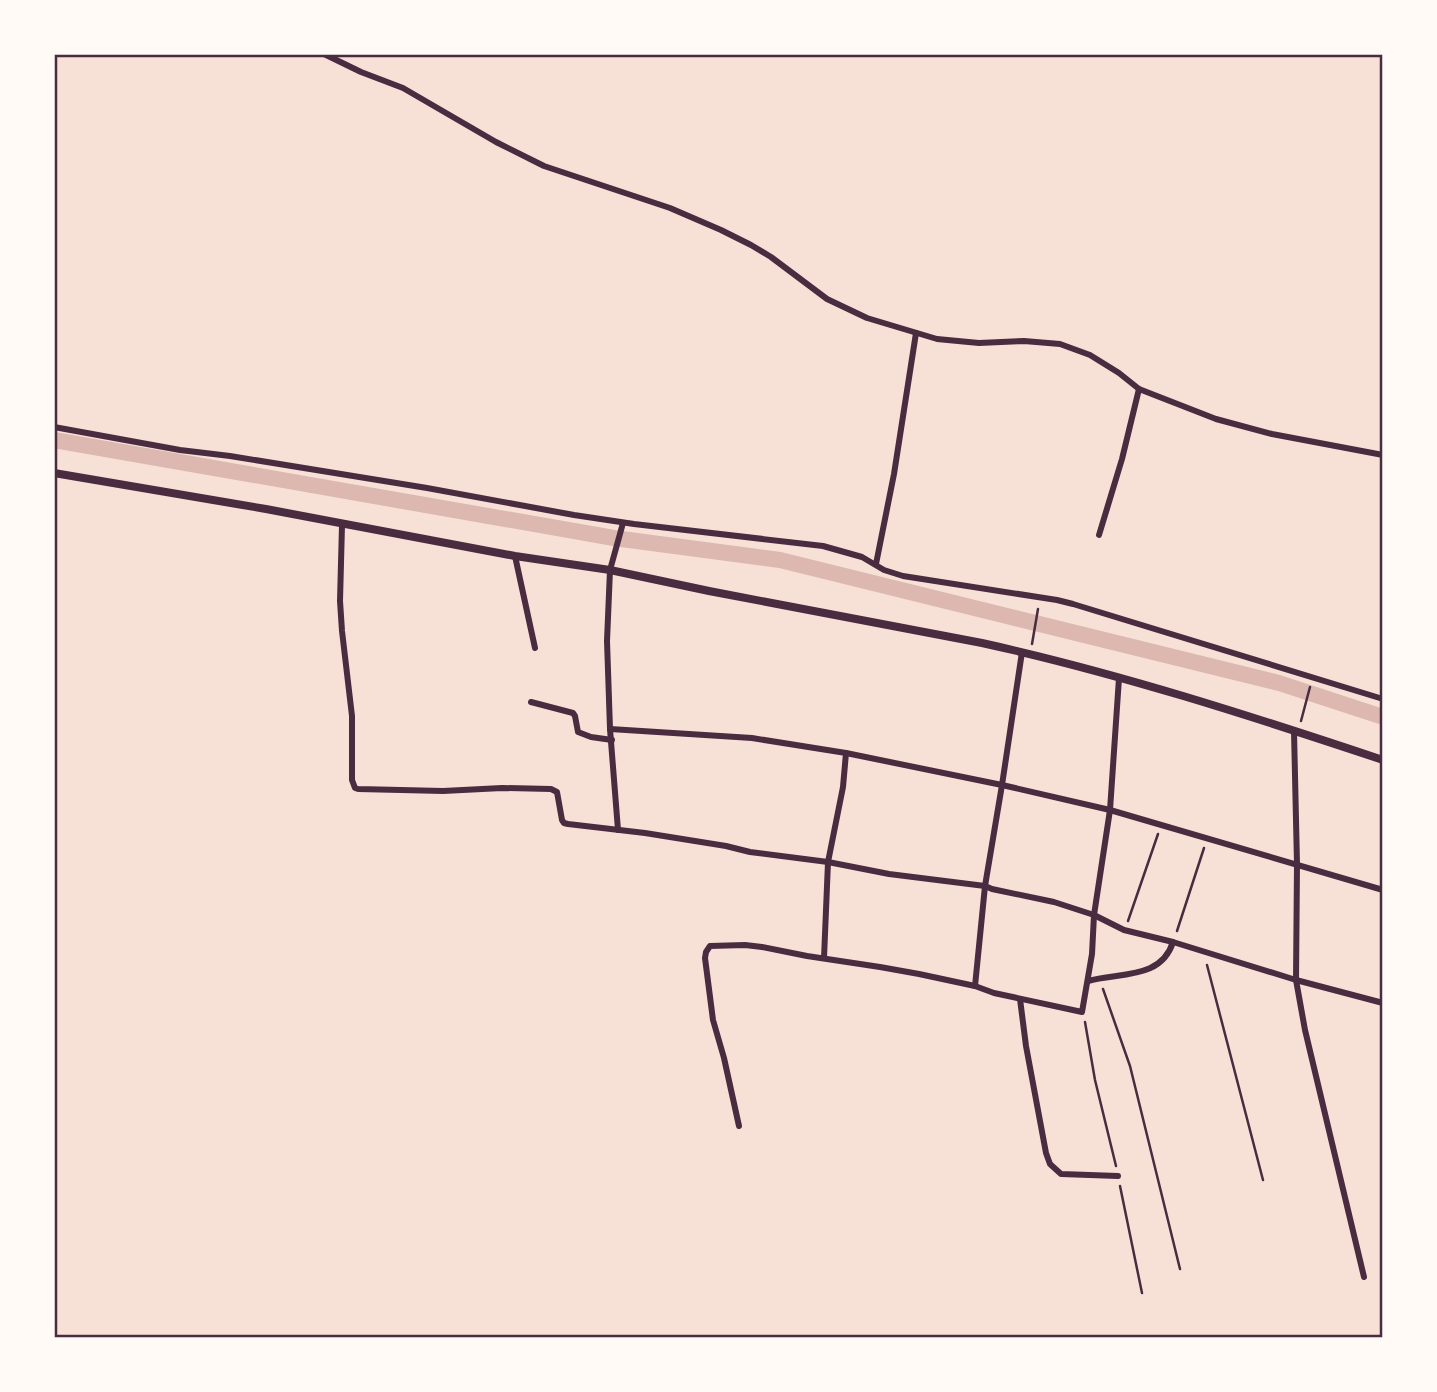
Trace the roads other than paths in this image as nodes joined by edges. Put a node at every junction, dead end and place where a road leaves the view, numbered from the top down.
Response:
1 (324, 54) edge
2 (916, 333) junction
3 (1139, 389) junction
4 (54, 427) edge
5 (1383, 455) edge
6 (54, 473) edge
7 (342, 525) junction
8 (623, 526) junction
9 (1099, 535) dead end
10 (515, 556) junction
11 (876, 564) junction
12 (610, 570) junction
13 (535, 649) dead end
14 (1022, 652) junction
15 (1119, 678) junction
16 (1383, 699) edge
17 (531, 702) dead end
18 (610, 729) junction
19 (1296, 732) junction
20 (612, 740) junction
21 (846, 753) junction
22 (1383, 760) edge
23 (1002, 785) junction
24 (1110, 810) junction
25 (618, 830) junction
26 (828, 862) junction
27 (1297, 864) junction
28 (985, 886) junction
29 (1383, 890) edge
30 (1094, 915) junction
31 (1173, 942) junction
32 (824, 958) junction
33 (1088, 981) junction
34 (1296, 981) junction
35 (975, 986) junction
36 (1020, 999) junction
37 (1383, 1003) edge
38 (739, 1126) dead end
39 (1118, 1176) road end
40 (1364, 1277) dead end

1 - 2 street
2 - 3 street
2 - 11 street
3 - 5 street
3 - 9 street
4 - 8 street
6 - 7 street
7 - 10 street
7 - 25 street
8 - 11 street
8 - 12 street
10 - 12 street
10 - 13 street
11 - 16 street
12 - 14 street
12 - 18 street
14 - 15 street
14 - 23 street
15 - 19 street
15 - 24 street
17 - 20 street
18 - 20 street
18 - 21 street
19 - 22 street
19 - 27 street
20 - 25 street
21 - 23 street
21 - 26 street
23 - 24 street
23 - 28 street
24 - 27 street
24 - 30 street
25 - 26 street
26 - 28 street
26 - 32 street
27 - 29 street
27 - 34 street
28 - 30 street
28 - 35 street
30 - 31 street
30 - 33 street
31 - 33 street
31 - 34 street
32 - 35 street
32 - 38 street
33 - 36 street
34 - 37 street
34 - 40 street
35 - 36 street
36 - 39 street

